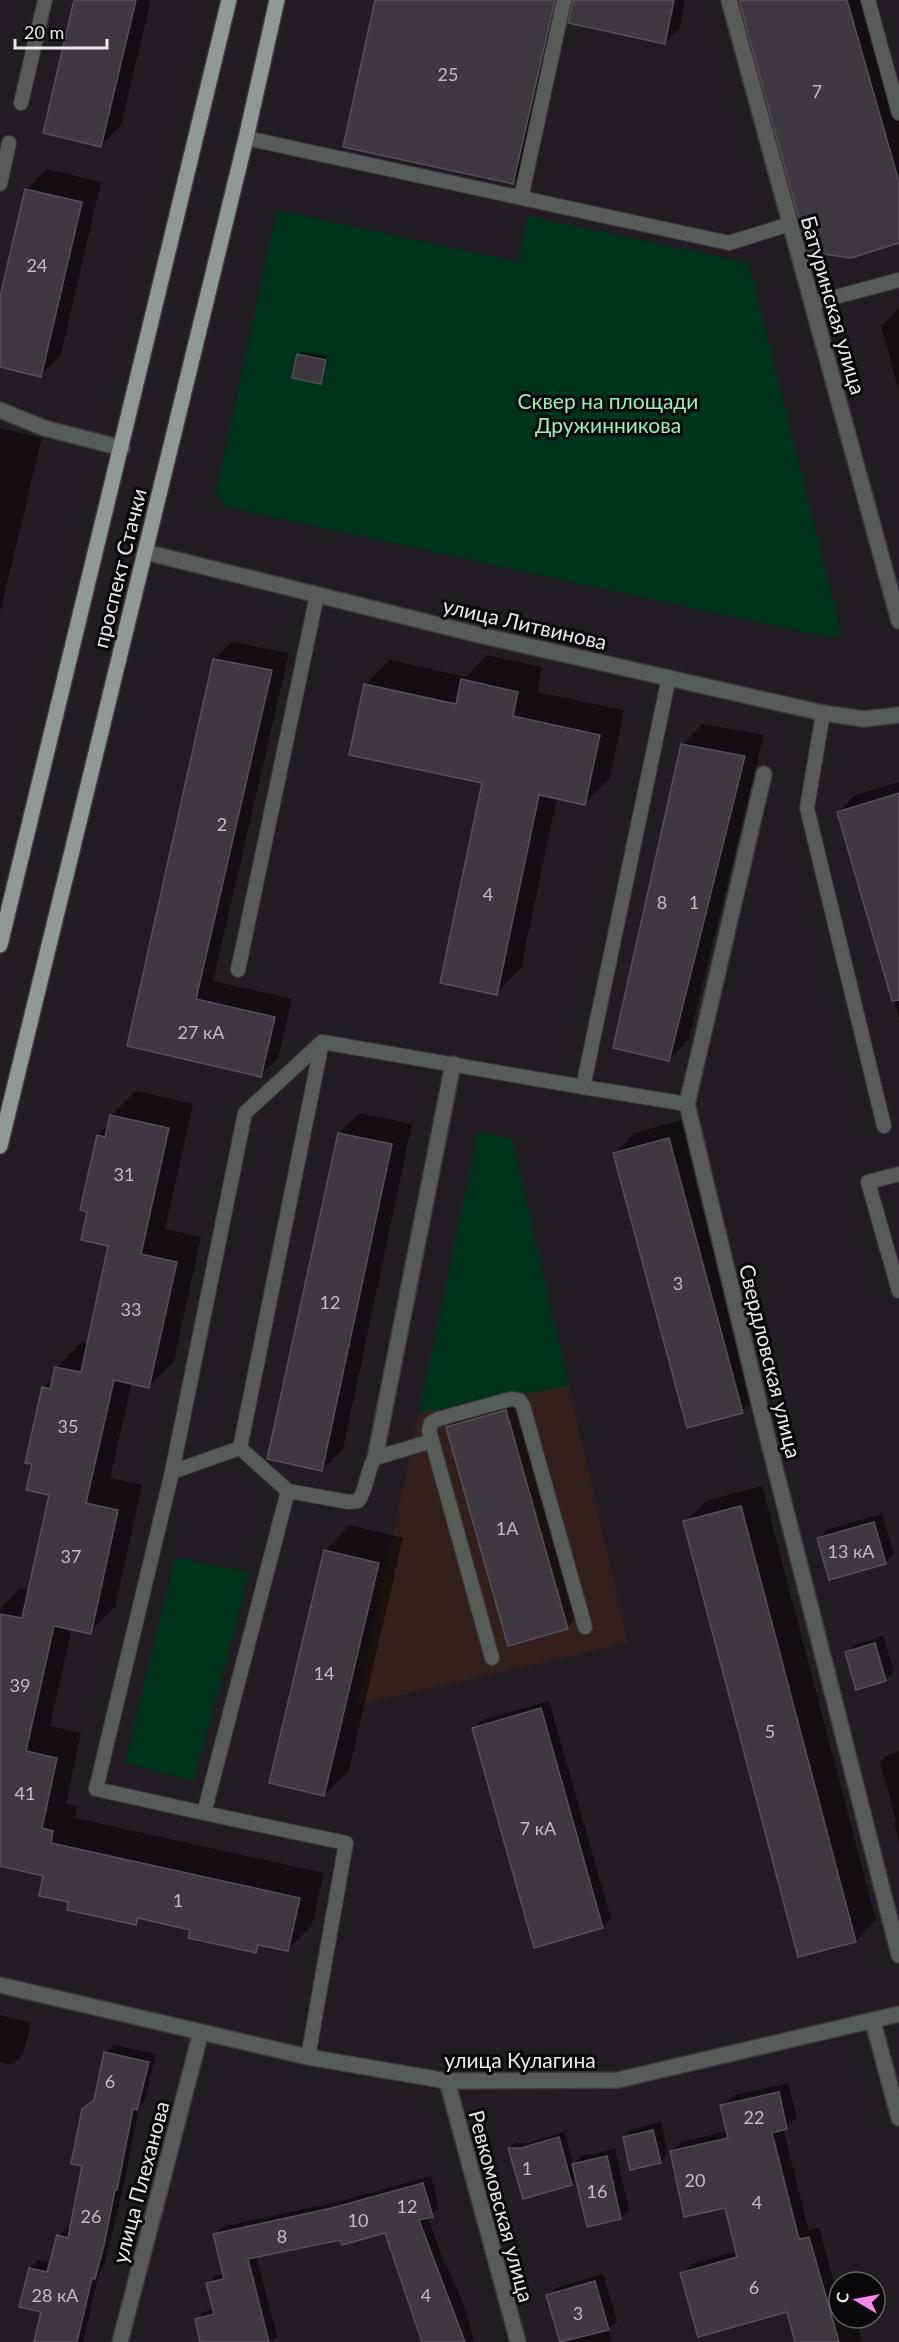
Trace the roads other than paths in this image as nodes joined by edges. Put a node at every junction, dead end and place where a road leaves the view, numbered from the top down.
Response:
1 (45, 0) edge
2 (229, 0) edge
3 (277, 0) edge
4 (564, 0) edge
5 (729, 0) edge
6 (868, 0) edge
7 (21, 103) dead end
8 (899, 113) edge
9 (246, 138) junction
10 (9, 143) dead end
11 (0, 184) edge
12 (521, 198) junction
13 (790, 224) junction
14 (899, 280) edge
15 (813, 303) junction
16 (0, 410) edge
17 (122, 448) junction
18 (145, 552) junction
19 (317, 595) junction
20 (899, 621) edge
21 (669, 677) junction
22 (823, 713) junction
23 (899, 715) edge
24 (764, 774) dead end
25 (0, 945) edge
26 (238, 970) dead end
27 (322, 1042) junction
28 (453, 1064) junction
29 (583, 1087) junction
30 (687, 1104) junction
31 (884, 1126) dead end
32 (0, 1146) edge
33 (899, 1174) edge
34 (899, 1292) edge
35 (432, 1441) junction
36 (240, 1448) junction
37 (375, 1458) junction
38 (172, 1472) junction
39 (288, 1491) junction
40 (585, 1627) dead end
41 (492, 1658) dead end
42 (204, 1813) junction
43 (899, 1955) edge
44 (0, 1985) edge
45 (899, 2014) edge
46 (873, 2022) junction
47 (201, 2032) junction
48 (308, 2056) junction
49 (447, 2081) junction
50 (899, 2118) edge
51 (121, 2340) edge
52 (518, 2342) edge

1 - 7 lane
2 - 17 main road, проспект Стачки
3 - 9 main road, проспект Стачки
4 - 12 lane
5 - 13 street, Батуринская улица
6 - 8 lane
9 - 12 lane
9 - 18 main road, проспект Стачки
10 - 11 lane
12 - 13 lane
13 - 15 street, Батуринская улица
14 - 15 lane
15 - 20 street, Батуринская улица
16 - 17 street
17 - 25 main road, проспект Стачки
18 - 19 street, улица Литвинова
18 - 32 main road, проспект Стачки
19 - 21 street, улица Литвинова
19 - 26 lane
21 - 22 street, улица Литвинова
21 - 29 lane
22 - 23 street, улица Литвинова
22 - 31 lane
24 - 30 street, Свердловская улица
27 - 28 lane
27 - 36 lane
27 - 38 lane
28 - 29 lane
28 - 37 street
29 - 30 lane
30 - 43 street, Свердловская улица
33 - 34 lane
35 - 37 lane
35 - 40 lane
35 - 41 lane
36 - 38 lane
36 - 39 lane
37 - 39 lane
38 - 42 lane
39 - 42 lane
42 - 48 lane
44 - 47 street, улица Кулагина
45 - 46 street, улица Кулагина
46 - 49 street, улица Кулагина
46 - 50 street
47 - 48 street, улица Кулагина
47 - 51 street, улица Плеханова
48 - 49 street, улица Кулагина
49 - 52 street, Ревкомовская улица

